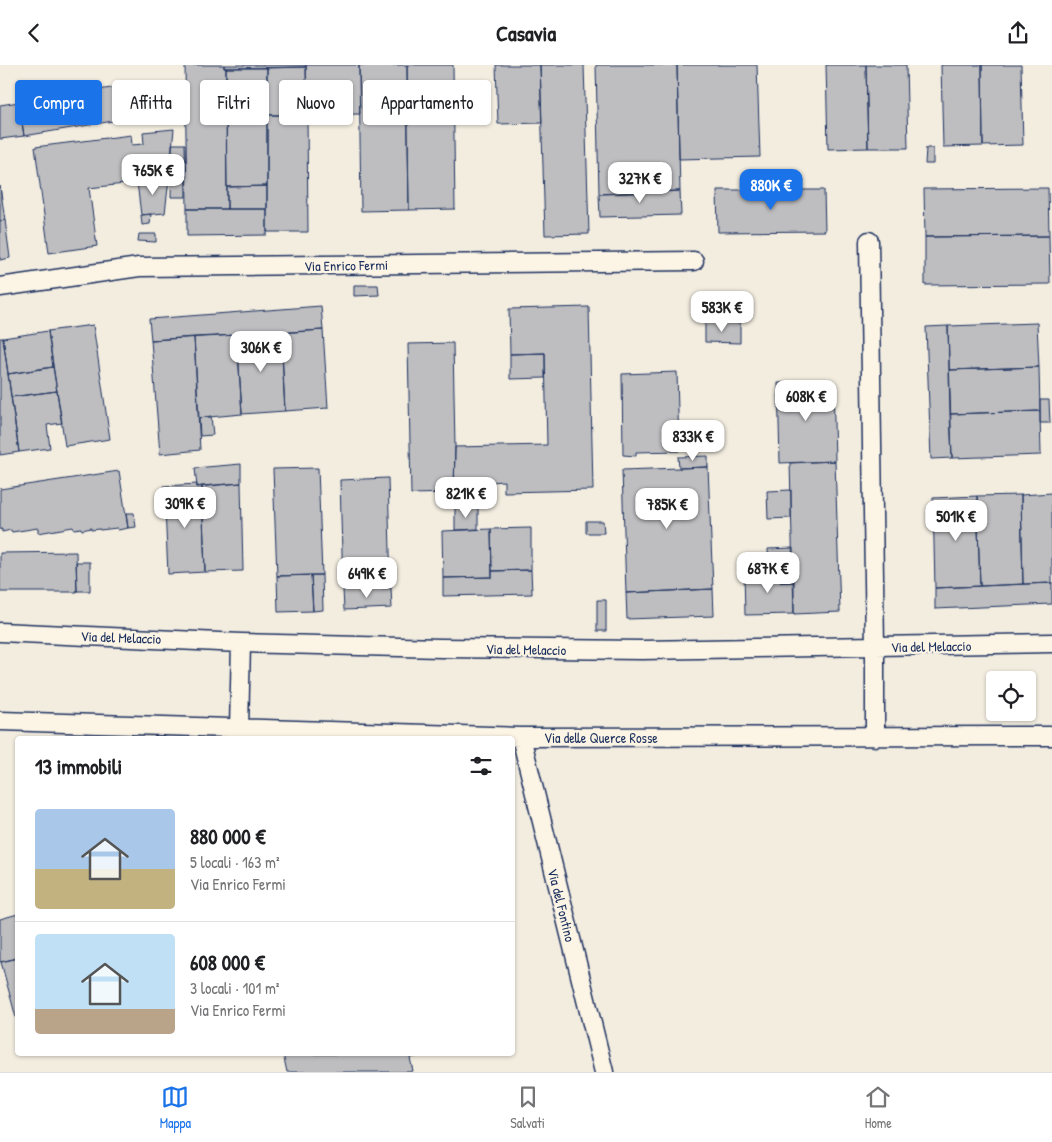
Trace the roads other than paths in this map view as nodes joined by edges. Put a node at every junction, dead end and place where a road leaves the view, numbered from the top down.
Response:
1 (869, 241) dead end
2 (694, 261) dead end
3 (0, 287) edge
4 (0, 632) edge
5 (241, 643) junction
6 (1052, 643) edge
7 (875, 647) junction
8 (0, 721) edge
9 (239, 729) junction
10 (486, 736) edge
11 (1052, 736) edge
12 (515, 737) edge
13 (521, 737) junction
14 (875, 737) junction
15 (604, 1072) edge

1 - 7 street
2 - 3 street, Via Enrico Fermi
4 - 5 street, Via del Melaccio
5 - 7 street, Via del Melaccio
5 - 9 street
6 - 7 street, Via del Melaccio
7 - 14 street
8 - 9 street, Via delle Querce Rosse
9 - 10 street, Via delle Querce Rosse
11 - 14 street, Via delle Querce Rosse
12 - 13 street, Via delle Querce Rosse
13 - 14 street, Via delle Querce Rosse
13 - 15 street, Via del Fontino

